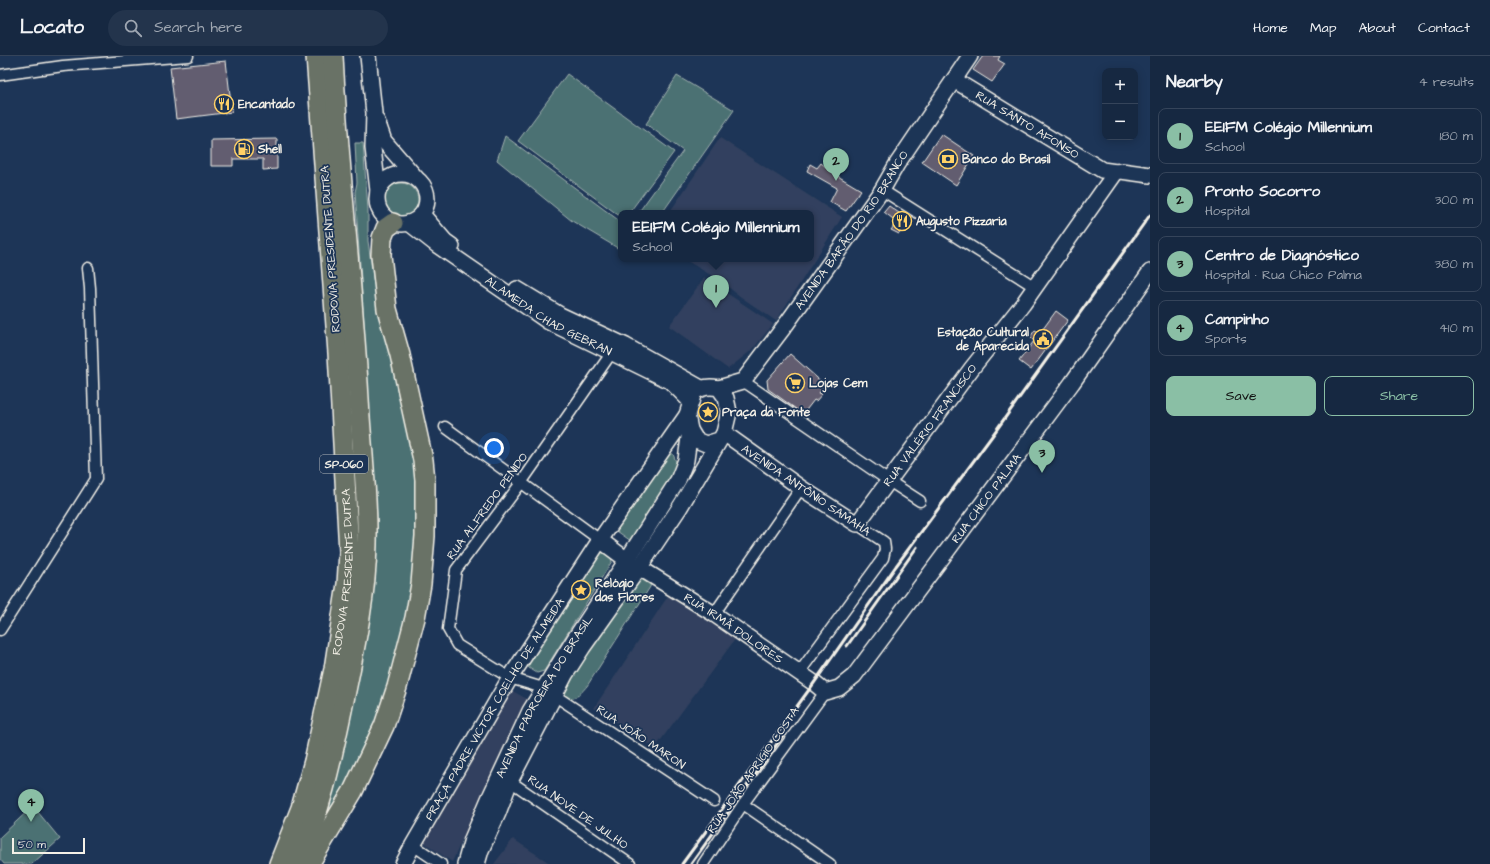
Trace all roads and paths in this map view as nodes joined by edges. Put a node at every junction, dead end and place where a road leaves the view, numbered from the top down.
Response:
1 (188, 56) edge
2 (316, 56) edge
3 (333, 56) edge
4 (368, 56) edge
5 (970, 56) edge
6 (0, 75) edge
7 (954, 80) junction
8 (374, 113) junction
9 (1147, 172) edge
10 (1109, 175) junction
11 (417, 179) junction
12 (882, 190) junction
13 (378, 191) junction
14 (422, 214) junction
15 (401, 223) junction
16 (88, 268) dead end
17 (1150, 272) edge
18 (486, 274) junction
19 (1035, 287) junction
20 (615, 348) junction
21 (743, 381) junction
22 (701, 388) junction
23 (719, 388) junction
24 (689, 409) junction
25 (445, 427) dead end
26 (690, 430) junction
27 (722, 436) junction
28 (889, 481) junction
29 (521, 484) junction
30 (801, 488) junction
31 (920, 501) dead end
32 (857, 524) junction
33 (600, 540) junction
34 (633, 564) junction
35 (714, 614) junction
36 (0, 630) edge
37 (799, 673) junction
38 (510, 678) junction
39 (549, 692) junction
40 (825, 692) junction
41 (510, 781) junction
42 (714, 801) dead end
43 (743, 804) junction
44 (413, 845) junction
45 (279, 864) edge
46 (297, 864) edge
47 (309, 864) edge
48 (404, 864) edge
49 (442, 864) edge
50 (465, 864) edge
51 (477, 864) edge
52 (630, 864) edge
53 (703, 864) edge
54 (830, 864) edge

1 - 6 street
2 - 45 highway, RODOVIA PRESIDENTE DUTRA / SP-060
3 - 46 highway, RODOVIA PRESIDENTE DUTRA / SP-060
4 - 8 street
5 - 7 street, AVENIDA BARÃO DO RIO BRANCO
7 - 10 street, RUA SANTO AFONSO
7 - 12 street, AVENIDA BARÃO DO RIO BRANCO
8 - 11 street
8 - 13 street
9 - 10 street, RUA SANTO AFONSO
10 - 19 street, RUA VALÉRIO FRANCISCO
11 - 13 street
11 - 14 street
12 - 19 street
12 - 21 street, AVENIDA BARÃO DO RIO BRANCO
13 - 15 street
14 - 15 street
14 - 18 street, ALAMEDA CHAD GEBRAN
15 - 18 street, ALAMEDA CHAD GEBRAN
15 - 47 highway
16 - 36 street
17 - 40 street, RUA CHICO PALMA
18 - 20 street, ALAMEDA CHAD GEBRAN
19 - 28 street, RUA VALÉRIO FRANCISCO
20 - 22 street, ALAMEDA CHAD GEBRAN
20 - 24 street, ALAMEDA CHAD GEBRAN
20 - 29 street, RUA ALFREDO PENIDO
21 - 23 street
21 - 28 street
22 - 23 street
22 - 24 street
23 - 27 street
24 - 26 street
24 - 33 street, PRAÇA PADRE VICTOR COELHO DE ALMEIDA
25 - 29 street
26 - 27 street
26 - 34 street, AVENIDA PADROEIRA DO BRASIL
27 - 30 street, AVENIDA ANTÔNIO SAMAHA
27 - 34 street, AVENIDA PADROEIRA DO BRASIL
28 - 31 street
28 - 32 street, RUA VALÉRIO FRANCISCO
29 - 33 street
29 - 38 street, RUA ALFREDO PENIDO
30 - 32 street, AVENIDA ANTÔNIO SAMAHA
30 - 35 street
32 - 37 street, AVENIDA ANTÔNIO SAMAHA
33 - 34 street, RUA IRMÃ DOLORES
33 - 38 street, PRAÇA PADRE VICTOR COELHO DE ALMEIDA
34 - 35 street, RUA IRMÃ DOLORES
34 - 39 street, AVENIDA PADROEIRA DO BRASIL
35 - 37 street, RUA IRMÃ DOLORES
37 - 40 street, RUA IRMÃ DOLORES
38 - 39 street, RUA JOÃO MARON
38 - 44 street, PRAÇA PADRE VICTOR COELHO DE ALMEIDA
39 - 41 street, AVENIDA PADROEIRA DO BRASIL
39 - 42 street, RUA JOÃO MARON
39 - 50 street, AVENIDA PADROEIRA DO BRASIL
40 - 43 street, RUA JOÃO APRÍGIO COSTA
41 - 51 street, AVENIDA PADROEIRA DO BRASIL
41 - 52 street, RUA NOVE DE JULHO
43 - 53 street, RUA JOÃO APRÍGIO COSTA
43 - 54 street
44 - 48 street, PRAÇA PADRE VICTOR COELHO DE ALMEIDA
44 - 49 street

